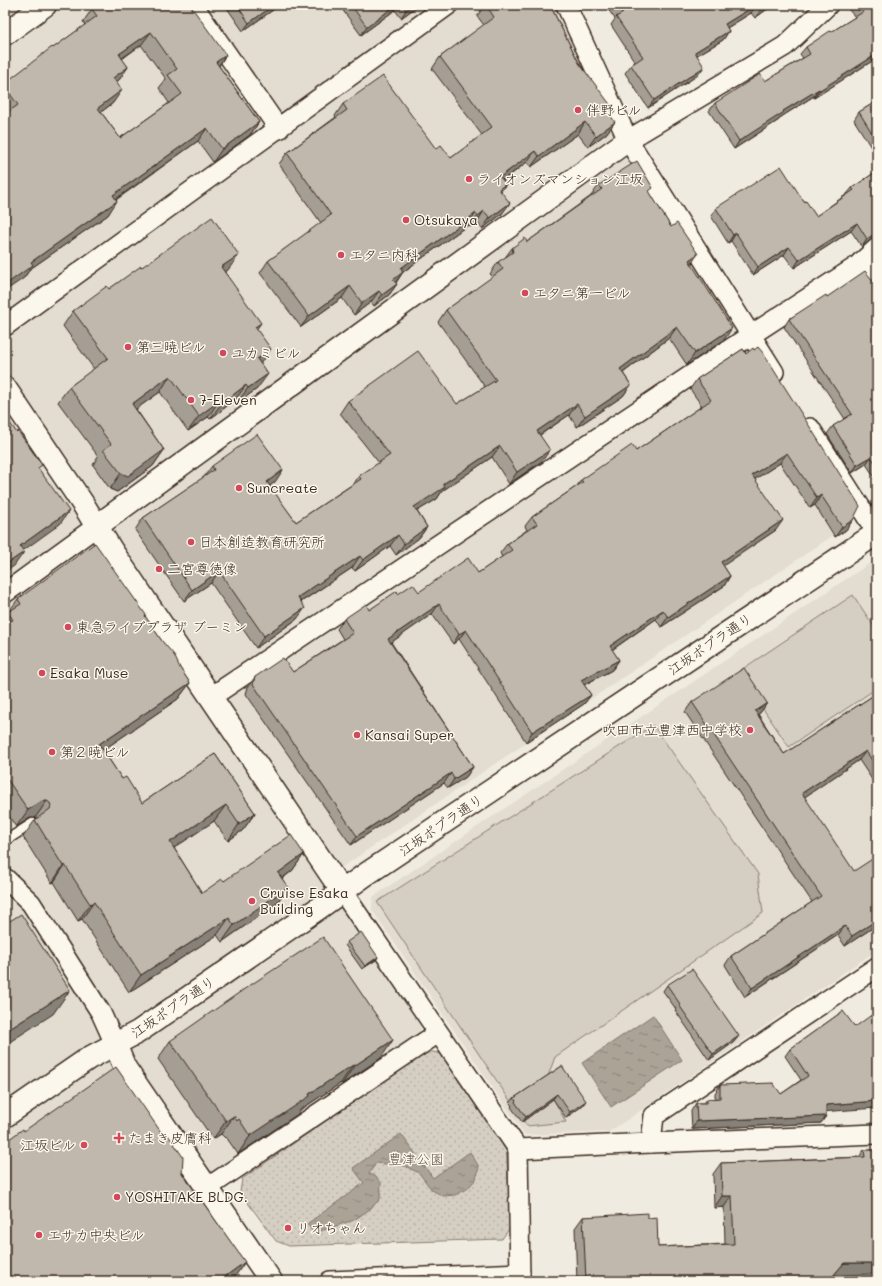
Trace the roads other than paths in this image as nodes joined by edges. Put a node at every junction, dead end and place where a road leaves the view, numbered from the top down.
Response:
1 (45, 5) edge
2 (193, 5) edge
3 (448, 5) edge
4 (566, 5) edge
5 (828, 5) edge
6 (5, 34) edge
7 (279, 129) junction
8 (628, 140) junction
9 (877, 248) edge
10 (861, 262) junction
11 (877, 283) edge
12 (5, 326) edge
13 (751, 335) junction
14 (5, 388) edge
15 (786, 389) edge
16 (803, 416) edge
17 (870, 506) edge
18 (97, 526) junction
19 (877, 533) edge
20 (5, 593) edge
21 (211, 697) junction
22 (33, 823) edge
23 (5, 841) edge
24 (5, 878) edge
25 (342, 891) junction
26 (877, 967) edge
27 (438, 1033) junction
28 (115, 1044) junction
29 (5, 1116) edge
30 (877, 1134) edge
31 (651, 1143) junction
32 (518, 1149) junction
33 (207, 1188) junction
34 (520, 1277) edge
35 (271, 1281) edge
36 (330, 1281) edge

1 - 6 main road
2 - 7 street
3 - 7 street
4 - 8 street
5 - 8 street
7 - 12 street
8 - 13 street
8 - 18 main road
9 - 10 street
10 - 11 street
10 - 13 street
13 - 15 street
13 - 21 street
14 - 18 main road
16 - 17 street
17 - 19 street
18 - 20 street
18 - 21 main road
19 - 25 main road, 江坂ポプラ通り
21 - 25 main road
22 - 23 lane
24 - 28 street
25 - 27 street
25 - 28 main road, 江坂ポプラ通り
26 - 31 street
27 - 32 street
27 - 33 street
28 - 29 main road, 江坂ポプラ通り
28 - 33 main road
30 - 31 street
31 - 32 street
32 - 34 street
33 - 35 main road
34 - 36 street

